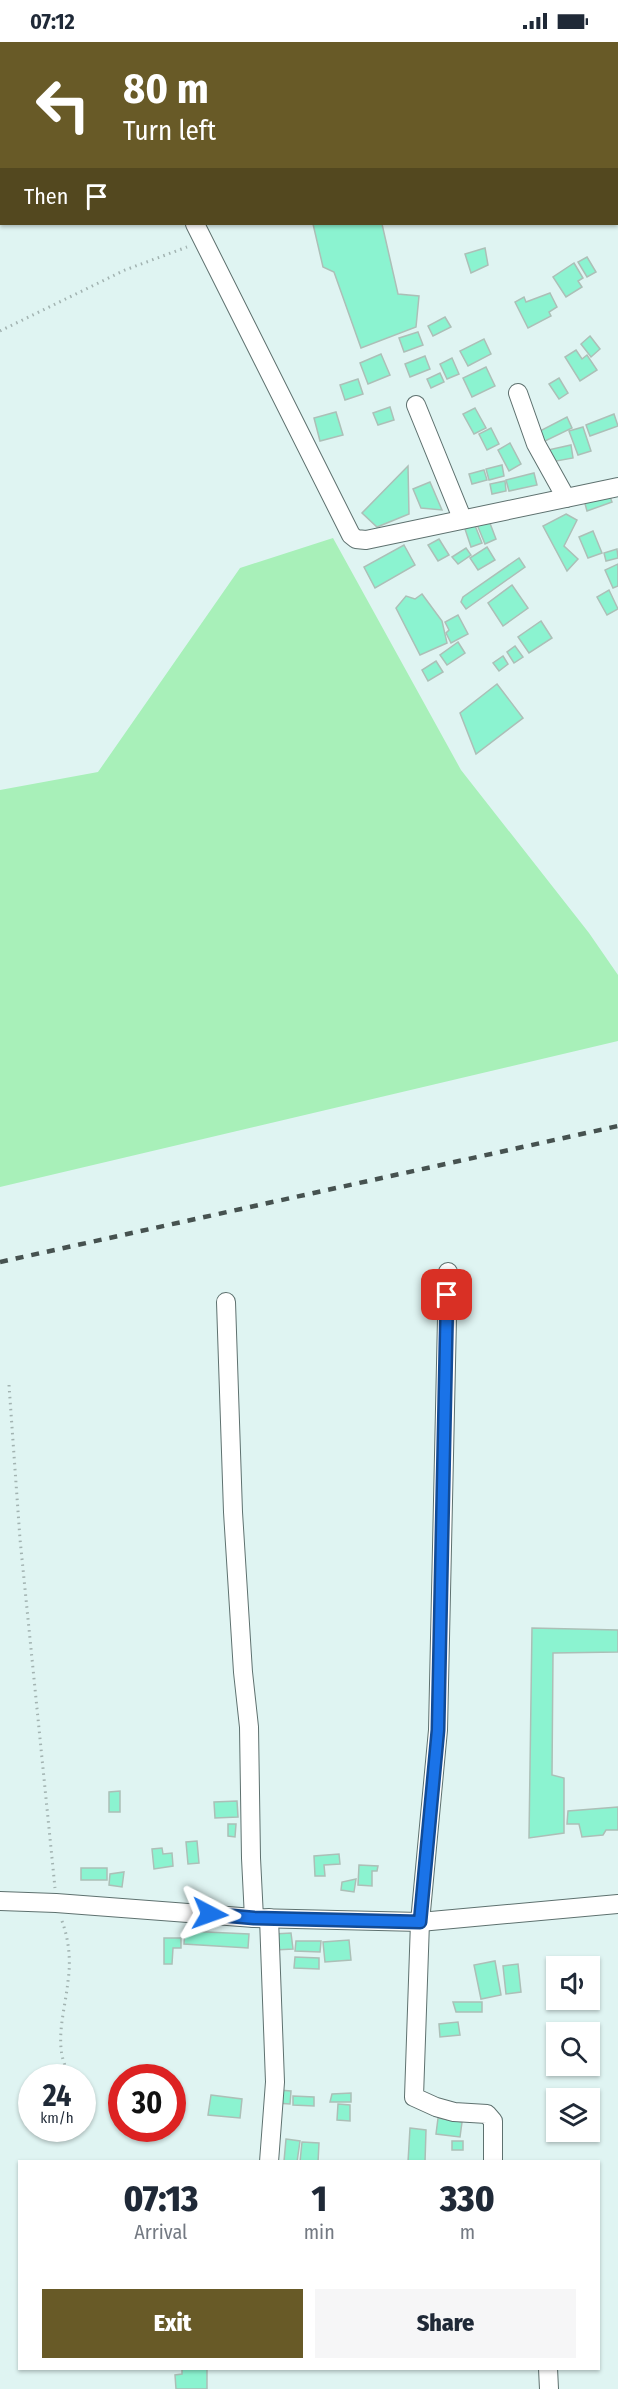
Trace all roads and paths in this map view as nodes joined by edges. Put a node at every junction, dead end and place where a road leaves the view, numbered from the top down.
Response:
1 (195, 225) edge
2 (203, 241) junction
3 (0, 331) edge
4 (518, 393) dead end
5 (416, 405) dead end
6 (618, 487) edge
7 (566, 498) junction
8 (462, 518) junction
9 (448, 1272) dead end
10 (226, 1302) dead end
11 (9, 1385) dead end
12 (0, 1901) edge
13 (56, 1903) junction
14 (618, 1904) edge
15 (262, 1918) junction
16 (420, 1922) junction
17 (65, 2064) edge
18 (269, 2160) edge
19 (494, 2160) edge
20 (548, 2370) edge
21 (549, 2389) edge

1 - 2 street
2 - 3 path
2 - 8 street
4 - 7 street
5 - 8 street
6 - 7 street
7 - 8 street
9 - 16 street
10 - 15 street
11 - 13 path
12 - 13 street
13 - 15 street
13 - 17 path
14 - 16 street
15 - 16 street
15 - 18 street
16 - 19 street
20 - 21 street

